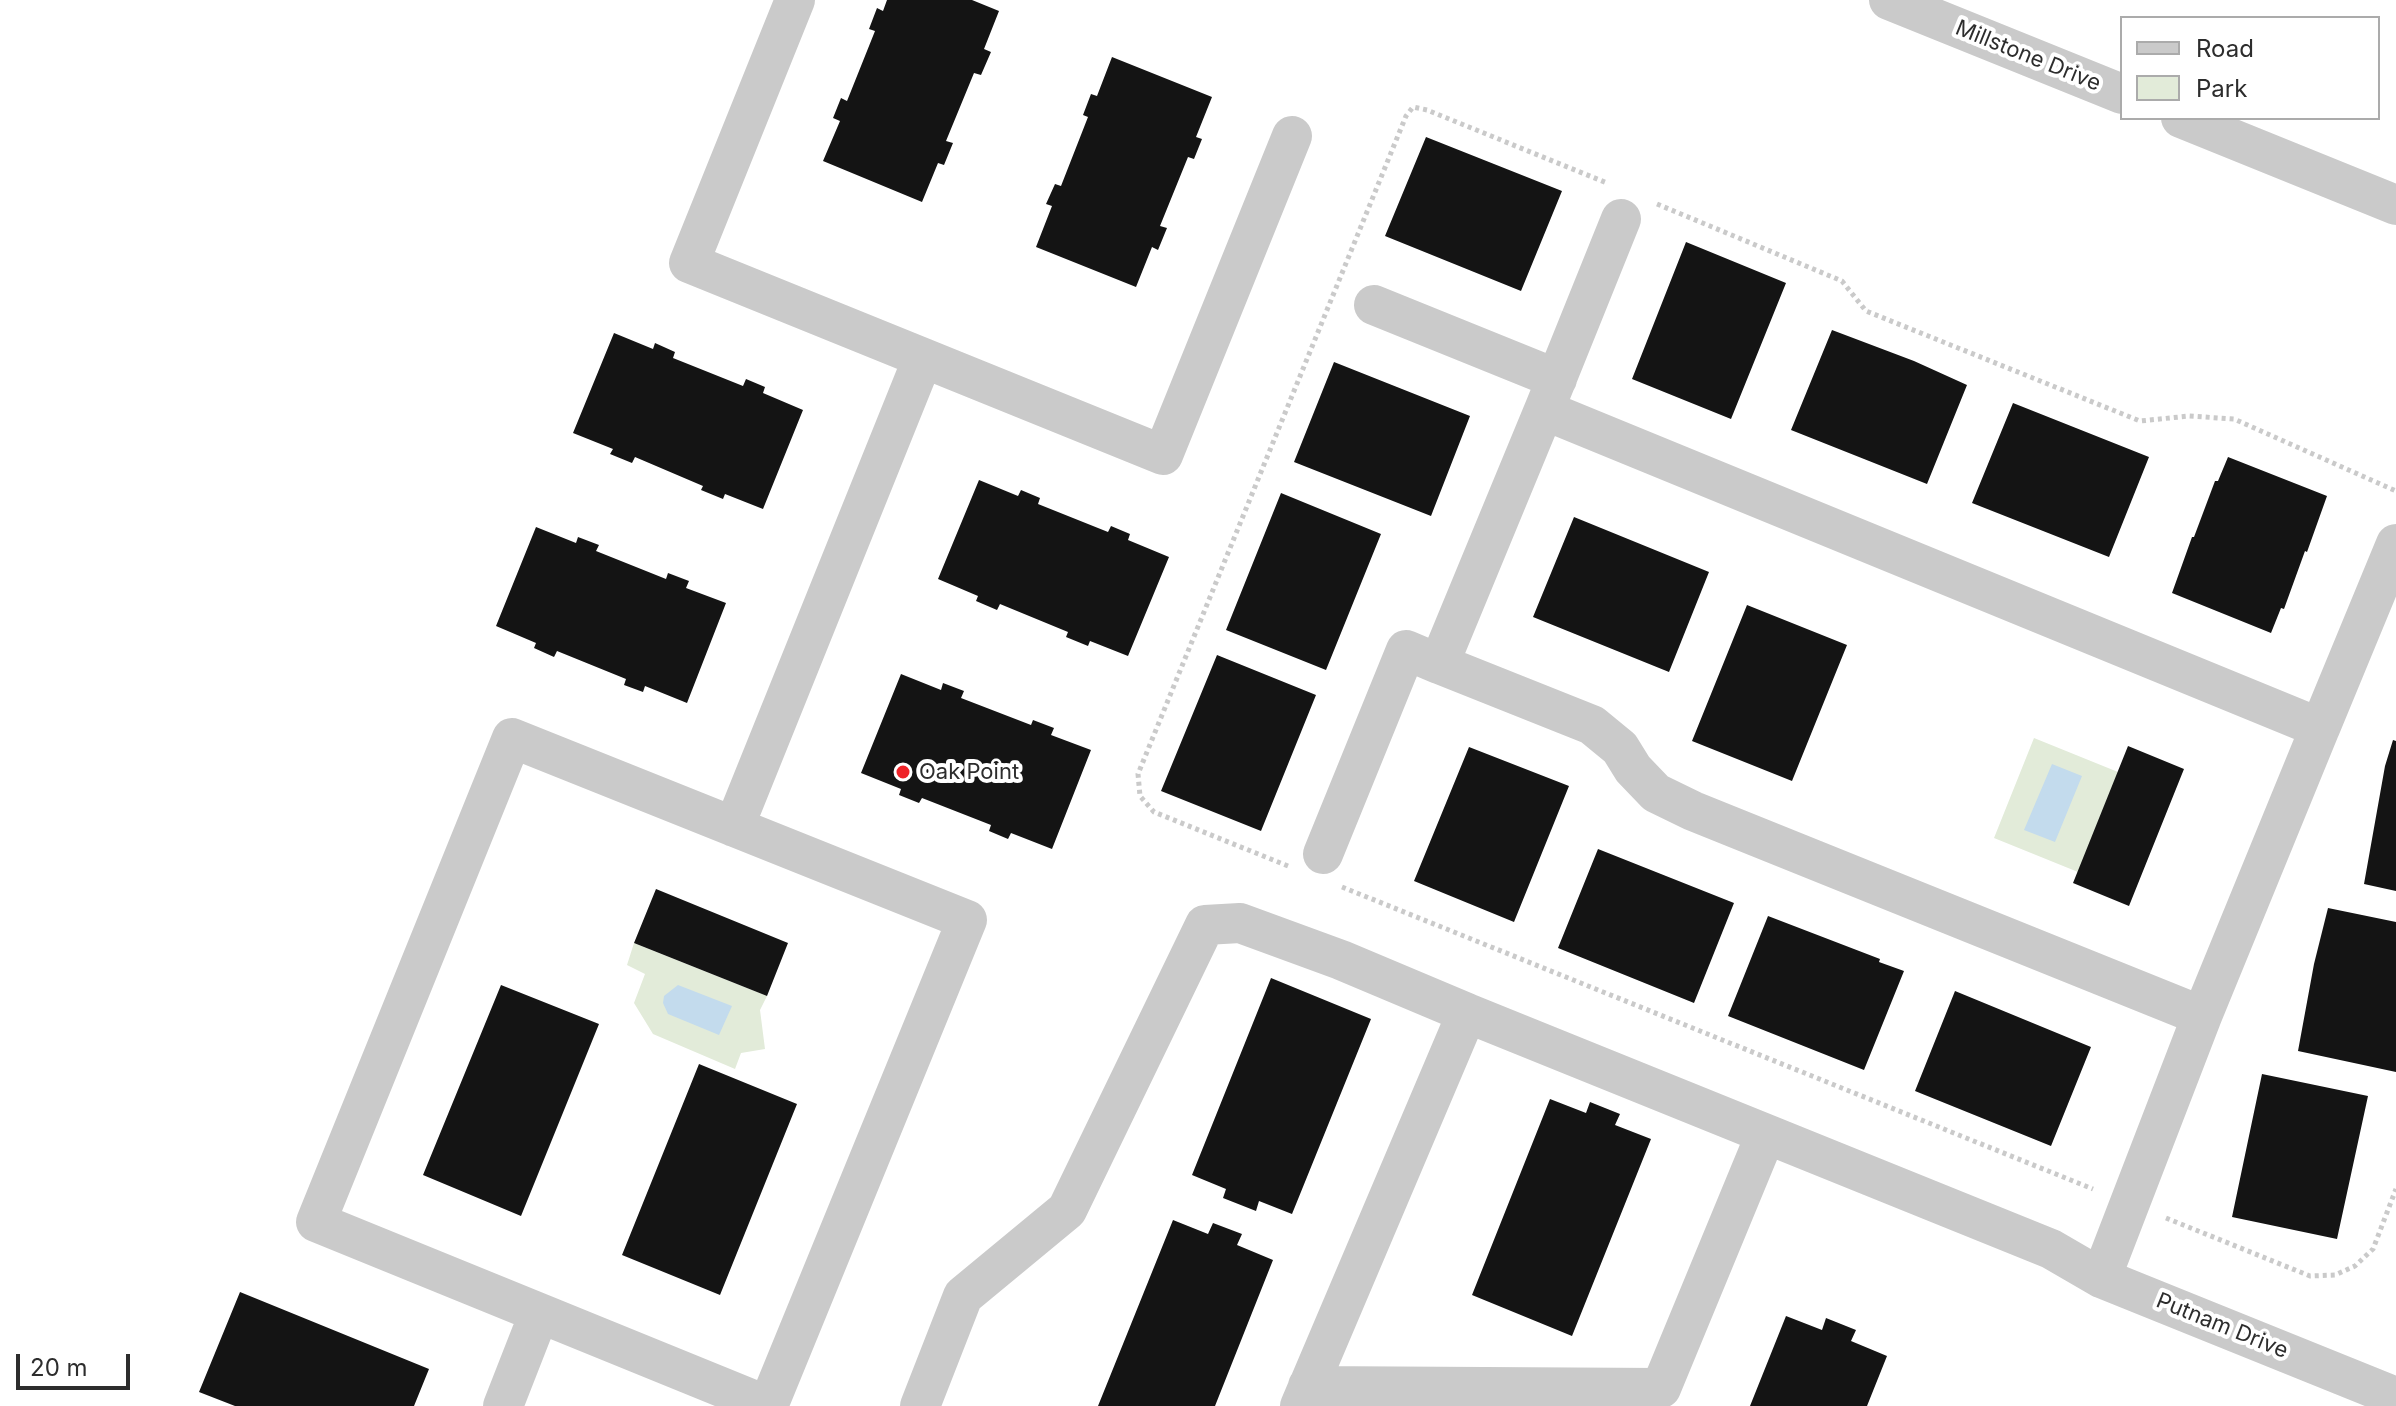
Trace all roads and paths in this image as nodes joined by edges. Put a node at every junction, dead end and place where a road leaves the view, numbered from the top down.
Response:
1 (795, 0) edge
2 (1889, 0) edge
3 (2120, 93) edge
4 (2186, 120) edge
5 (1292, 136) dead end
6 (1626, 201) junction
7 (2396, 205) edge
8 (1374, 305) dead end
9 (923, 358) junction
10 (1550, 395) junction
11 (2396, 491) edge
12 (2396, 544) edge
13 (1439, 664) junction
14 (2320, 728) junction
15 (734, 827) junction
16 (1319, 869) junction
17 (1467, 1013) junction
18 (2202, 1016) junction
19 (1766, 1134) junction
20 (2396, 1189) edge
21 (2130, 1204) junction
22 (2101, 1278) junction
23 (539, 1314) junction
24 (1304, 1396) edge
25 (2396, 1397) edge
26 (503, 1406) edge
27 (768, 1406) edge
28 (920, 1406) edge

1 - 9 street
2 - 3 street, Millstone Drive
4 - 7 street
5 - 9 street
6 - 10 street
6 - 11 path
6 - 16 path
8 - 10 street
9 - 15 street
10 - 13 street
10 - 14 street
12 - 14 street
13 - 16 street
13 - 18 street
14 - 18 street
15 - 23 street
15 - 27 street
16 - 21 path
17 - 19 street, Putnam Drive
17 - 24 street
17 - 28 street, Putnam Drive
18 - 21 street
19 - 22 street, Putnam Drive
19 - 24 street
20 - 21 path
21 - 22 street
22 - 25 street, Putnam Drive
23 - 26 street
23 - 27 street

